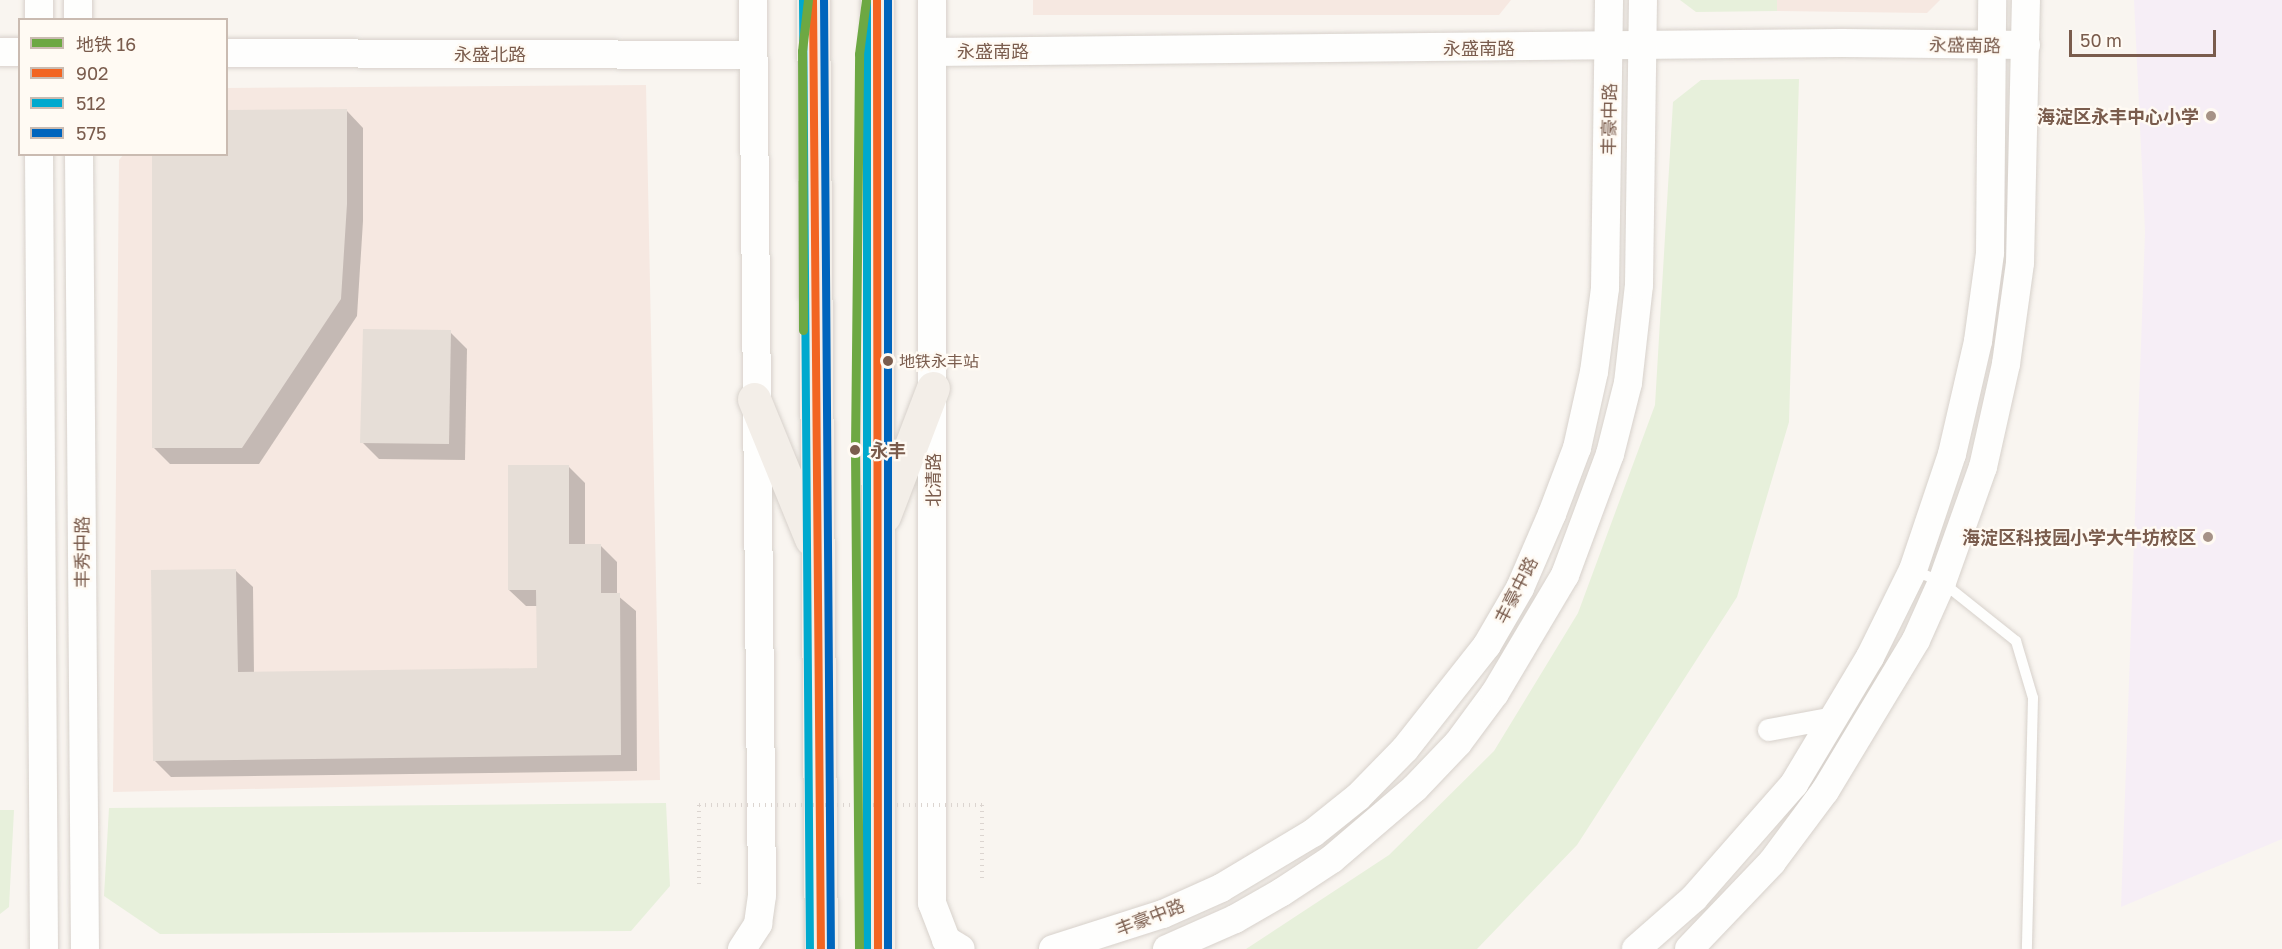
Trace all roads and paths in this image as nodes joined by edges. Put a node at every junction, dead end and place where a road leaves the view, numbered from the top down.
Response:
1 (39, 0) edge
2 (78, 0) edge
3 (753, 0) edge
4 (813, 0) edge
5 (877, 0) edge
6 (932, 0) edge
7 (1609, 0) edge
8 (1644, 0) edge
9 (1992, 0) edge
10 (2026, 0) edge
11 (39, 18) edge
12 (78, 18) edge
13 (1991, 45) junction
14 (2026, 45) junction
15 (1644, 46) junction
16 (1610, 47) junction
17 (0, 52) edge
18 (18, 52) edge
19 (932, 52) junction
20 (228, 53) edge
21 (753, 55) junction
22 (39, 156) edge
23 (79, 156) edge
24 (933, 388) junction
25 (754, 399) junction
26 (878, 534) junction
27 (818, 556) junction
28 (1913, 570) junction
29 (1942, 582) junction
30 (1834, 718) junction
31 (1769, 730) dead end
32 (982, 883) dead end
33 (699, 884) dead end
34 (44, 949) edge
35 (85, 949) edge
36 (742, 949) edge
37 (821, 949) edge
38 (878, 949) edge
39 (961, 949) edge
40 (1053, 949) edge
41 (1167, 949) edge
42 (1636, 949) edge
43 (1689, 949) edge
44 (2027, 949) edge

1 - 11 street
2 - 12 street
3 - 21 street
4 - 27 main road
5 - 26 main road
6 - 19 street, 北清路
7 - 16 street, 丰豪中路
8 - 15 street, 丰豪中路
9 - 13 street
10 - 14 street
13 - 14 street, 永盛南路
13 - 15 street, 永盛南路
13 - 28 street
14 - 29 street
15 - 16 street, 永盛南路
15 - 41 street, 丰豪中路
16 - 19 street, 永盛南路
16 - 40 street, 丰豪中路
17 - 18 street
19 - 24 street, 北清路
20 - 21 street, 永盛北路
21 - 25 street
22 - 34 street
23 - 35 street, 丰秀中路
24 - 26 main road
24 - 39 street, 北清路
25 - 27 main road
25 - 36 street
26 - 38 main road
27 - 37 main road
28 - 29 lane
28 - 30 street
29 - 43 street
29 - 44 lane
30 - 31 street
30 - 42 street
32 - 33 path, bridge

